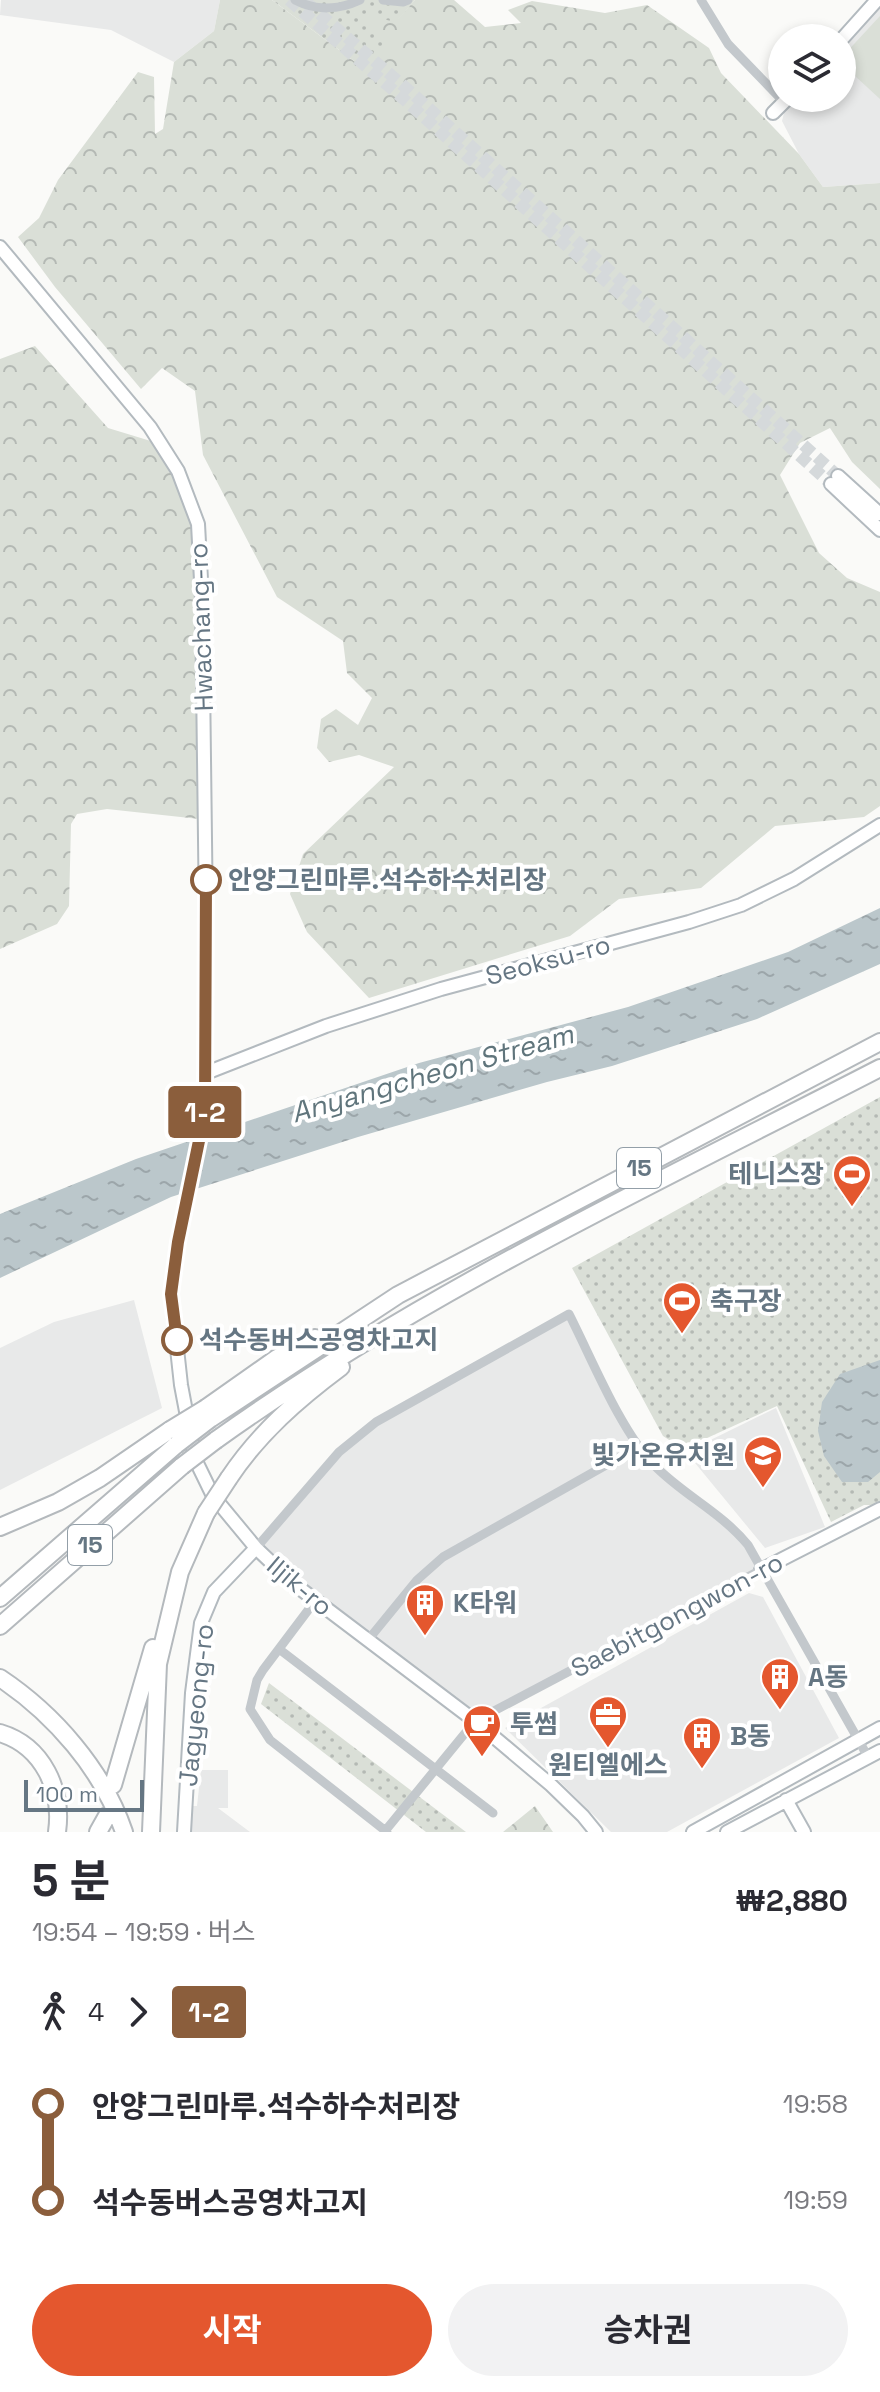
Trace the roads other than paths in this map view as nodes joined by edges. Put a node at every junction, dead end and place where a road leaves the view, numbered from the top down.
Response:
1 (295, 0) edge
2 (360, 0) edge
3 (383, 0) edge
4 (408, 0) edge
5 (701, 0) edge
6 (877, 0) edge
7 (306, 3) edge
8 (855, 24) edge
9 (768, 83) edge
10 (0, 247) edge
11 (880, 514) edge
12 (880, 530) edge
13 (880, 825) edge
14 (880, 1042) edge
15 (880, 1068) edge
16 (206, 1073) junction
17 (413, 1315) junction
18 (173, 1438) junction
19 (638, 1447) junction
20 (880, 1509) edge
21 (0, 1527) edge
22 (256, 1548) junction
23 (761, 1570) junction
24 (180, 1572) junction
25 (0, 1598) edge
26 (315, 1601) junction
27 (0, 1626) edge
28 (368, 1640) junction
29 (279, 1649) junction
30 (0, 1678) edge
31 (475, 1721) junction
32 (880, 1728) edge
33 (0, 1733) edge
34 (859, 1740) junction
35 (874, 1754) edge
36 (435, 1768) junction
37 (113, 1785) dead end
38 (786, 1800) junction
39 (493, 1813) dead end
40 (107, 1816) dead end
41 (57, 1832) edge
42 (98, 1832) edge
43 (124, 1832) edge
44 (151, 1832) edge
45 (184, 1832) edge
46 (386, 1832) edge
47 (596, 1832) edge
48 (693, 1832) edge
49 (727, 1832) edge
50 (804, 1832) edge

1 - 7 street
2 - 7 street
3 - 4 street
5 - 9 street
6 - 8 street
10 - 16 street, Hwachang-ro
11 - 12 street
13 - 16 street, Seoksu-ro
14 - 18 highway, 15, bridge
15 - 17 highway, 15
16 - 22 street, Iljik-ro
17 - 24 highway, bridge
17 - 27 highway, 15, bridge
18 - 21 highway
18 - 25 highway, 15
19 - 22 street
19 - 23 street
19 - 28 street
20 - 23 street, Saebitgongwon-ro
22 - 26 street, Iljik-ro
22 - 45 street, Jagyeong-ro
23 - 31 street, Saebitgongwon-ro
23 - 34 street
24 - 37 highway
24 - 44 highway
26 - 28 street, Iljik-ro
26 - 29 street
28 - 31 street, Iljik-ro
29 - 36 street
29 - 46 street
30 - 43 highway
31 - 36 street
31 - 47 street, Iljik-ro
32 - 34 street
33 - 41 highway
34 - 35 street
34 - 48 street
35 - 38 street
36 - 39 street
36 - 46 street
38 - 49 street
38 - 50 street
40 - 42 highway

